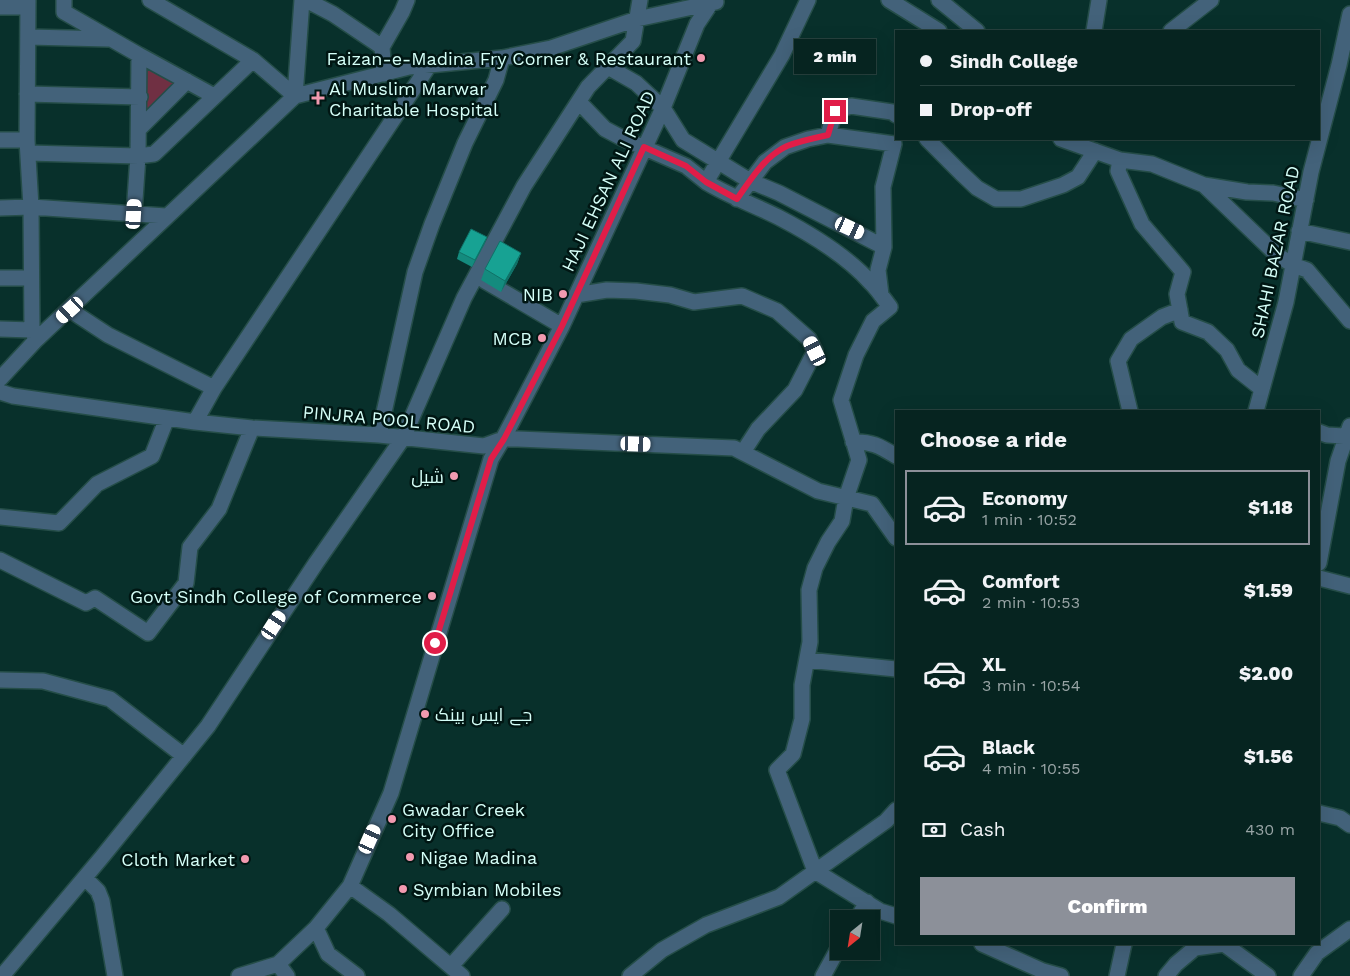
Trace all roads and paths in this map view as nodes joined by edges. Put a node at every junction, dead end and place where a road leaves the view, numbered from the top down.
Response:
1 (64, 0) edge
2 (150, 0) edge
3 (302, 0) edge
4 (306, 0) edge
5 (407, 0) edge
6 (640, 0) edge
7 (808, 0) edge
8 (889, 0) edge
9 (939, 0) edge
10 (1099, 0) edge
11 (1211, 0) edge
12 (716, 1) edge
13 (28, 4) edge
14 (0, 7) edge
15 (1350, 14) edge
16 (637, 19) junction
17 (937, 30) edge
18 (976, 30) edge
19 (1094, 30) edge
20 (1172, 30) edge
21 (29, 37) junction
22 (110, 39) junction
23 (382, 47) junction
24 (140, 55) junction
25 (502, 58) junction
26 (253, 60) junction
27 (430, 64) junction
28 (608, 67) junction
29 (384, 74) junction
30 (187, 82) junction
31 (28, 94) junction
32 (214, 96) junction
33 (295, 96) junction
34 (140, 97) junction
35 (579, 102) junction
36 (663, 108) junction
37 (895, 114) edge
38 (139, 129) junction
39 (828, 135) junction
40 (1320, 137) edge
41 (0, 140) edge
42 (928, 140) edge
43 (1064, 140) edge
44 (1319, 140) edge
45 (28, 147) junction
46 (644, 147) junction
47 (1095, 151) junction
48 (138, 156) junction
49 (1120, 160) junction
50 (718, 162) junction
51 (750, 181) junction
52 (706, 182) junction
53 (1204, 185) junction
54 (737, 199) junction
55 (1306, 200) junction
56 (0, 208) edge
57 (31, 208) junction
58 (134, 214) junction
59 (166, 216) junction
60 (1300, 231) junction
61 (1350, 242) edge
62 (884, 247) junction
63 (1293, 265) junction
64 (476, 276) junction
65 (0, 278) edge
66 (31, 278) junction
67 (576, 295) junction
68 (881, 295) junction
69 (70, 310) junction
70 (1180, 310) junction
71 (1350, 321) edge
72 (562, 326) junction
73 (0, 329) edge
74 (34, 335) junction
75 (0, 379) edge
76 (214, 388) junction
77 (1262, 388) junction
78 (0, 392) edge
79 (1130, 410) edge
80 (1256, 410) edge
81 (167, 418) junction
82 (194, 422) junction
83 (252, 428) junction
84 (1349, 429) edge
85 (1320, 432) edge
86 (379, 435) junction
87 (403, 438) junction
88 (504, 439) junction
89 (853, 442) junction
90 (743, 452) junction
91 (895, 455) edge
92 (846, 498) junction
93 (0, 517) edge
94 (895, 537) edge
95 (1320, 558) edge
96 (0, 560) edge
97 (1320, 578) edge
98 (1350, 586) edge
99 (807, 660) junction
100 (895, 668) edge
101 (0, 680) edge
102 (184, 756) junction
103 (895, 811) edge
104 (1320, 813) edge
105 (1350, 825) edge
106 (815, 871) junction
107 (85, 878) junction
108 (350, 886) junction
109 (867, 902) junction
110 (502, 909) dead end
111 (862, 910) edge
112 (895, 916) edge
113 (316, 928) junction
114 (1350, 929) edge
115 (984, 945) edge
116 (1124, 945) edge
117 (1217, 945) edge
118 (1225, 945) edge
119 (832, 960) edge
120 (282, 970) edge
121 (457, 971) edge
122 (1122, 975) edge
123 (2, 976) edge
124 (115, 976) edge
125 (238, 976) edge
126 (357, 976) edge
127 (630, 976) edge
128 (823, 976) edge
129 (1062, 976) edge
130 (1166, 976) edge
131 (1268, 976) edge
132 (1301, 976) edge

1 - 22 street
2 - 26 street
3 - 33 street
4 - 23 street
5 - 23 street
6 - 16 street
7 - 50 street
8 - 17 street
9 - 18 street
10 - 19 street
11 - 20 street
12 - 16 street
12 - 36 street, HAJI EHSAN ALI ROAD
13 - 14 street
13 - 21 street
15 - 40 street, SHAHI BAZAR ROAD
16 - 25 street
16 - 28 street
21 - 22 street
21 - 31 street
22 - 24 street
23 - 29 street
24 - 30 street
24 - 34 street
25 - 27 street
25 - 86 street
26 - 32 street
26 - 33 street
27 - 29 street
27 - 76 street
28 - 35 street
28 - 36 street
29 - 33 street
30 - 32 street
30 - 38 street
31 - 34 street
31 - 45 street
32 - 48 street
33 - 59 street
34 - 38 street
35 - 46 street
35 - 64 street
36 - 46 street, HAJI EHSAN ALI ROAD
36 - 50 street
37 - 39 street
38 - 48 street
39 - 51 street
39 - 62 street
41 - 45 street
42 - 47 street
43 - 47 street
44 - 55 street, SHAHI BAZAR ROAD
45 - 48 street
45 - 57 street
46 - 52 street
46 - 67 street, HAJI EHSAN ALI ROAD
47 - 49 street
48 - 58 street
49 - 53 street
49 - 70 street
50 - 51 street
50 - 52 street
51 - 54 street
51 - 62 street
52 - 54 street
53 - 55 street
53 - 63 street
54 - 68 street
55 - 60 street, SHAHI BAZAR ROAD
56 - 57 street
57 - 58 street
57 - 66 street
58 - 59 street
59 - 69 street
60 - 61 street
60 - 63 street, SHAHI BAZAR ROAD
62 - 68 street
63 - 71 street
63 - 77 street, SHAHI BAZAR ROAD
64 - 72 street
64 - 87 street
65 - 66 street
66 - 74 street
67 - 72 street, HAJI EHSAN ALI ROAD
67 - 90 street
68 - 89 street
69 - 74 street
69 - 76 street
70 - 77 street
70 - 79 street
72 - 88 street, HAJI EHSAN ALI ROAD
73 - 74 street
74 - 75 street
76 - 82 street
77 - 80 street, SHAHI BAZAR ROAD
78 - 81 street, PINJRA POOL ROAD
81 - 82 street, PINJRA POOL ROAD
81 - 93 street
82 - 83 street, PINJRA POOL ROAD
83 - 86 street, PINJRA POOL ROAD
83 - 96 street
84 - 85 street
84 - 95 street
86 - 87 street, PINJRA POOL ROAD
87 - 88 street, PINJRA POOL ROAD
87 - 102 street
88 - 90 street, PINJRA POOL ROAD
88 - 108 street, HAJI EHSAN ALI ROAD
89 - 91 street
89 - 92 street
90 - 92 street, PINJRA POOL ROAD
92 - 94 street, PINJRA POOL ROAD
92 - 99 street
97 - 98 street
99 - 100 street
99 - 106 street
101 - 102 street
102 - 107 street
103 - 106 street
104 - 105 street
106 - 109 street
106 - 127 street
107 - 123 street
107 - 124 street
108 - 113 street, HAJI EHSAN ALI ROAD
108 - 121 street
109 - 111 street
109 - 112 street
110 - 121 street
113 - 120 street, HAJI EHSAN ALI ROAD
113 - 126 street
114 - 132 street
115 - 129 street
116 - 122 street
117 - 130 street
118 - 131 street
119 - 128 street
120 - 125 street, HAJI EHSAN ALI ROAD

